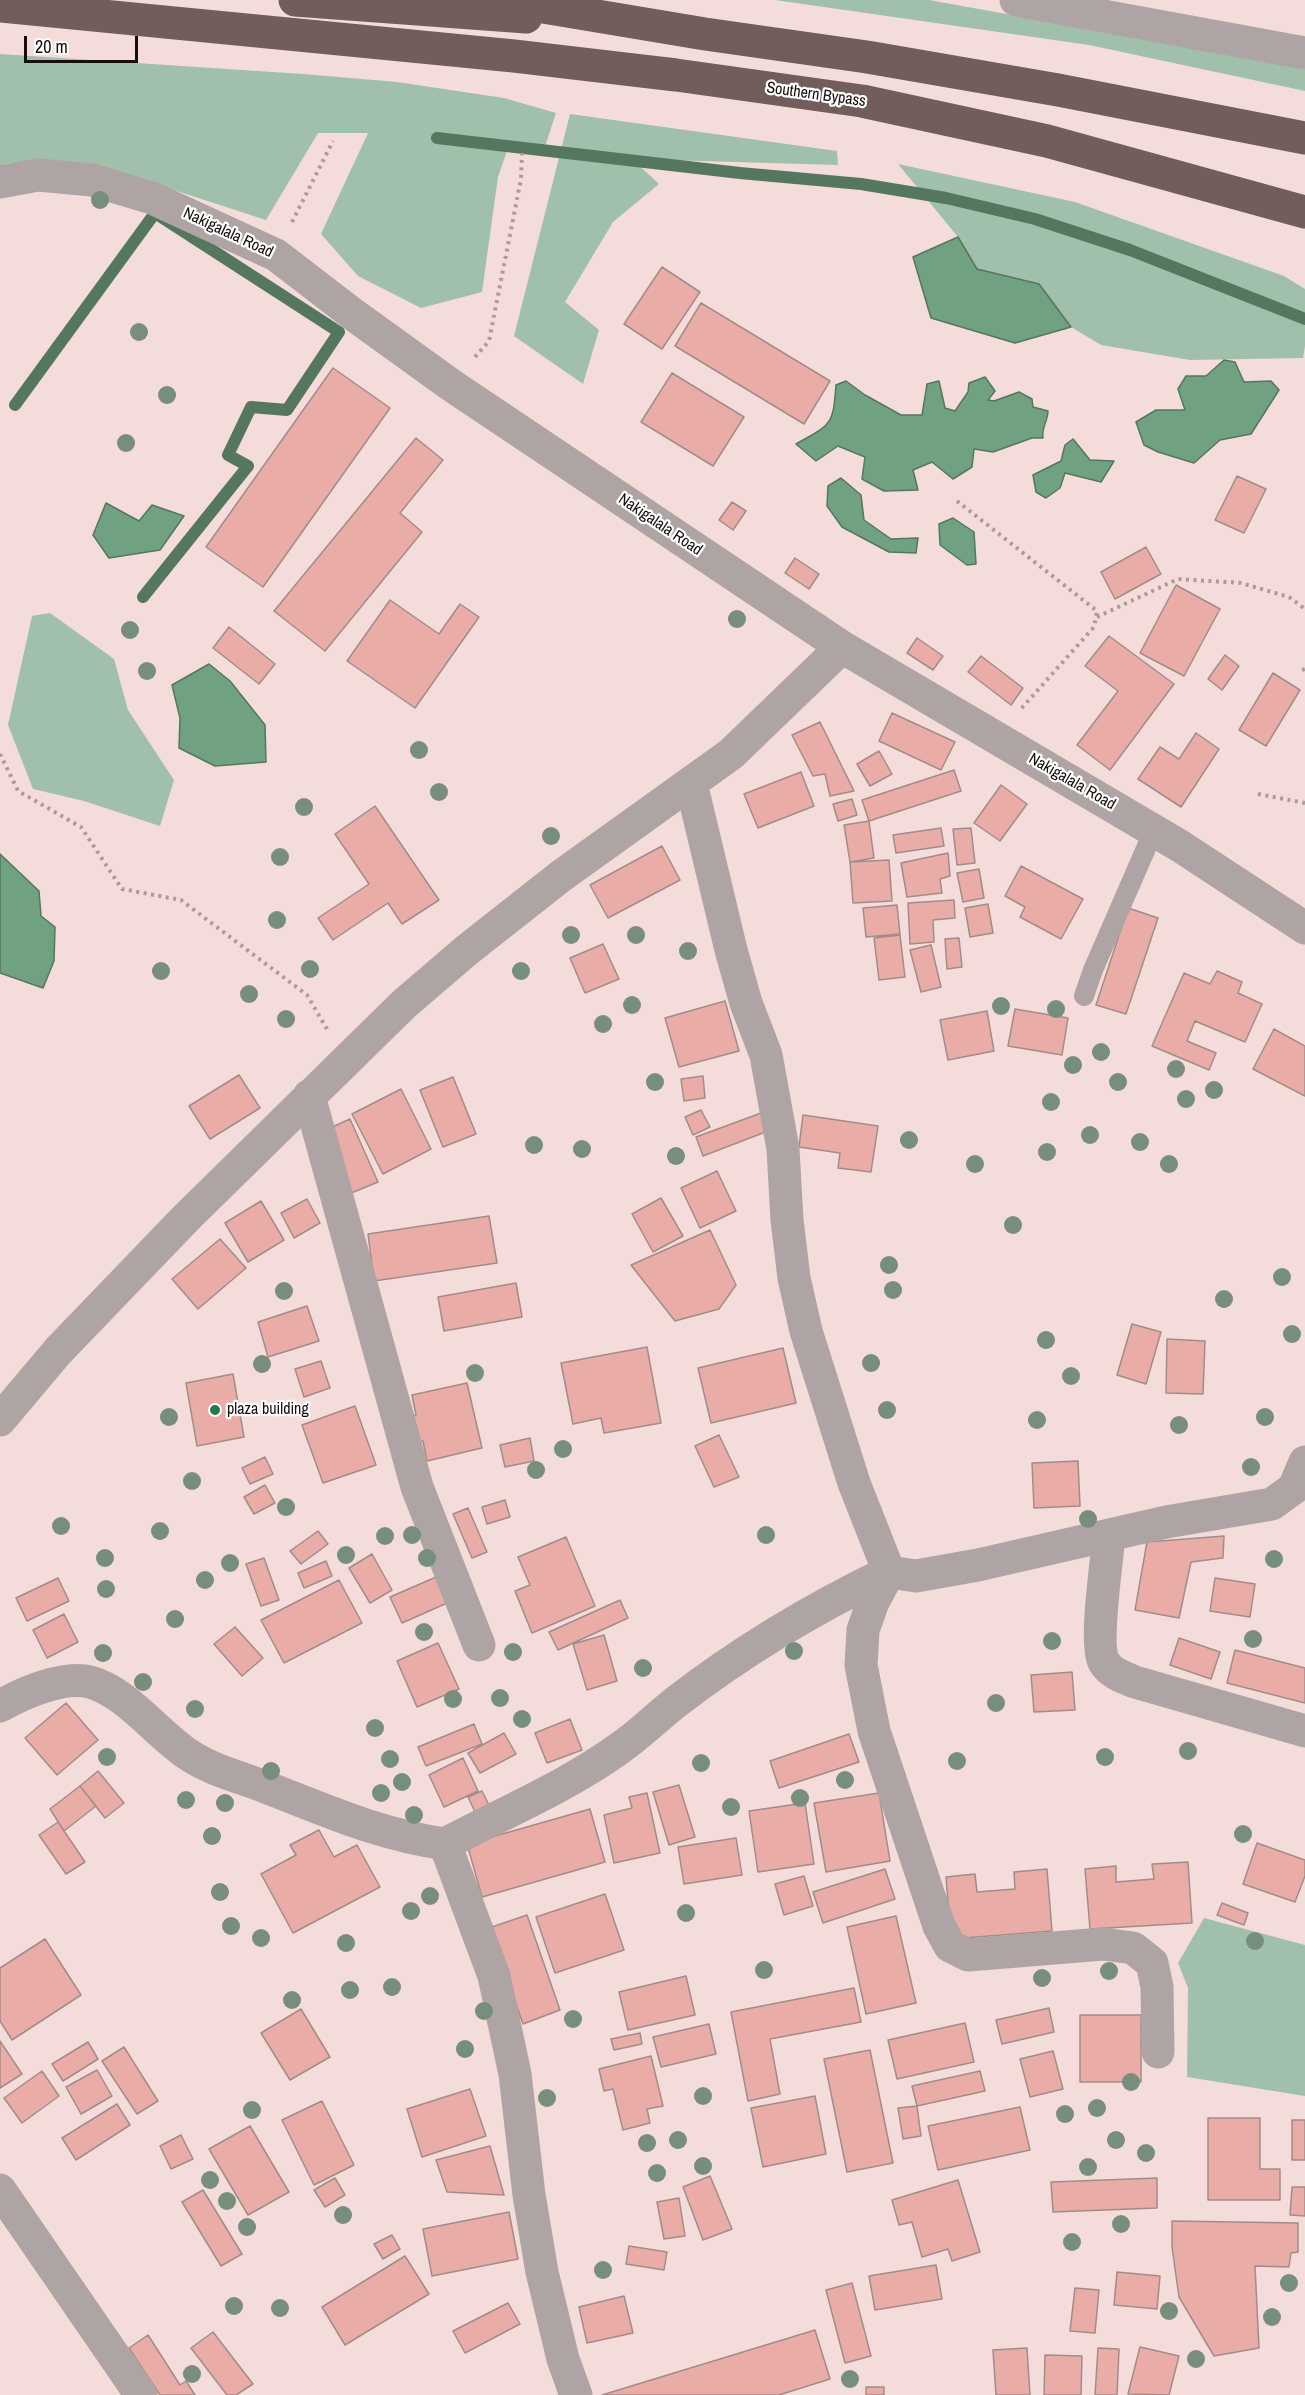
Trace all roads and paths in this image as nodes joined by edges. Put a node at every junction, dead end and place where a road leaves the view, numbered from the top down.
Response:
1 (296, 0) edge
2 (501, 0) edge
3 (1016, 0) edge
4 (0, 6) edge
5 (0, 27) edge
6 (662, 27) junction
7 (316, 35) junction
8 (1305, 52) edge
9 (1305, 138) edge
10 (333, 141) dead end
11 (522, 153) dead end
12 (0, 182) edge
13 (1305, 212) edge
14 (276, 255) junction
15 (452, 385) junction
16 (957, 501) dead end
17 (1305, 609) edge
18 (1096, 617) junction
19 (842, 647) junction
20 (996, 738) junction
21 (0, 754) edge
22 (691, 783) junction
23 (1258, 794) dead end
24 (1305, 803) edge
25 (1154, 830) junction
26 (1305, 928) edge
27 (1084, 996) dead end
28 (345, 1061) junction
29 (309, 1096) junction
30 (0, 1420) edge
31 (1305, 1462) edge
32 (1109, 1536) junction
33 (889, 1572) junction
34 (479, 1645) dead end
35 (0, 1706) edge
36 (1305, 1731) edge
37 (445, 1844) junction
38 (1158, 2052) dead end
39 (0, 2190) edge
40 (141, 2395) edge
41 (576, 2395) edge

1 - 6 highway
2 - 6 highway
3 - 8 street
4 - 7 highway
5 - 7 highway
6 - 9 highway
7 - 13 highway, Southern Bypass
10 - 14 path
11 - 15 path
12 - 14 street, Nakigalala Road
14 - 15 street, Nakigalala Road
15 - 19 street, Nakigalala Road
16 - 18 path
17 - 18 path
18 - 20 path
19 - 20 street, Nakigalala Road
19 - 22 street
20 - 25 street, Nakigalala Road
21 - 28 path
22 - 28 street
22 - 33 street
23 - 24 path
25 - 26 street, Nakigalala Road
25 - 27 lane
28 - 29 street
29 - 30 street
29 - 34 street
31 - 32 street
32 - 33 street
32 - 36 street
33 - 37 street
33 - 38 street
35 - 37 street
37 - 41 street
39 - 40 street

